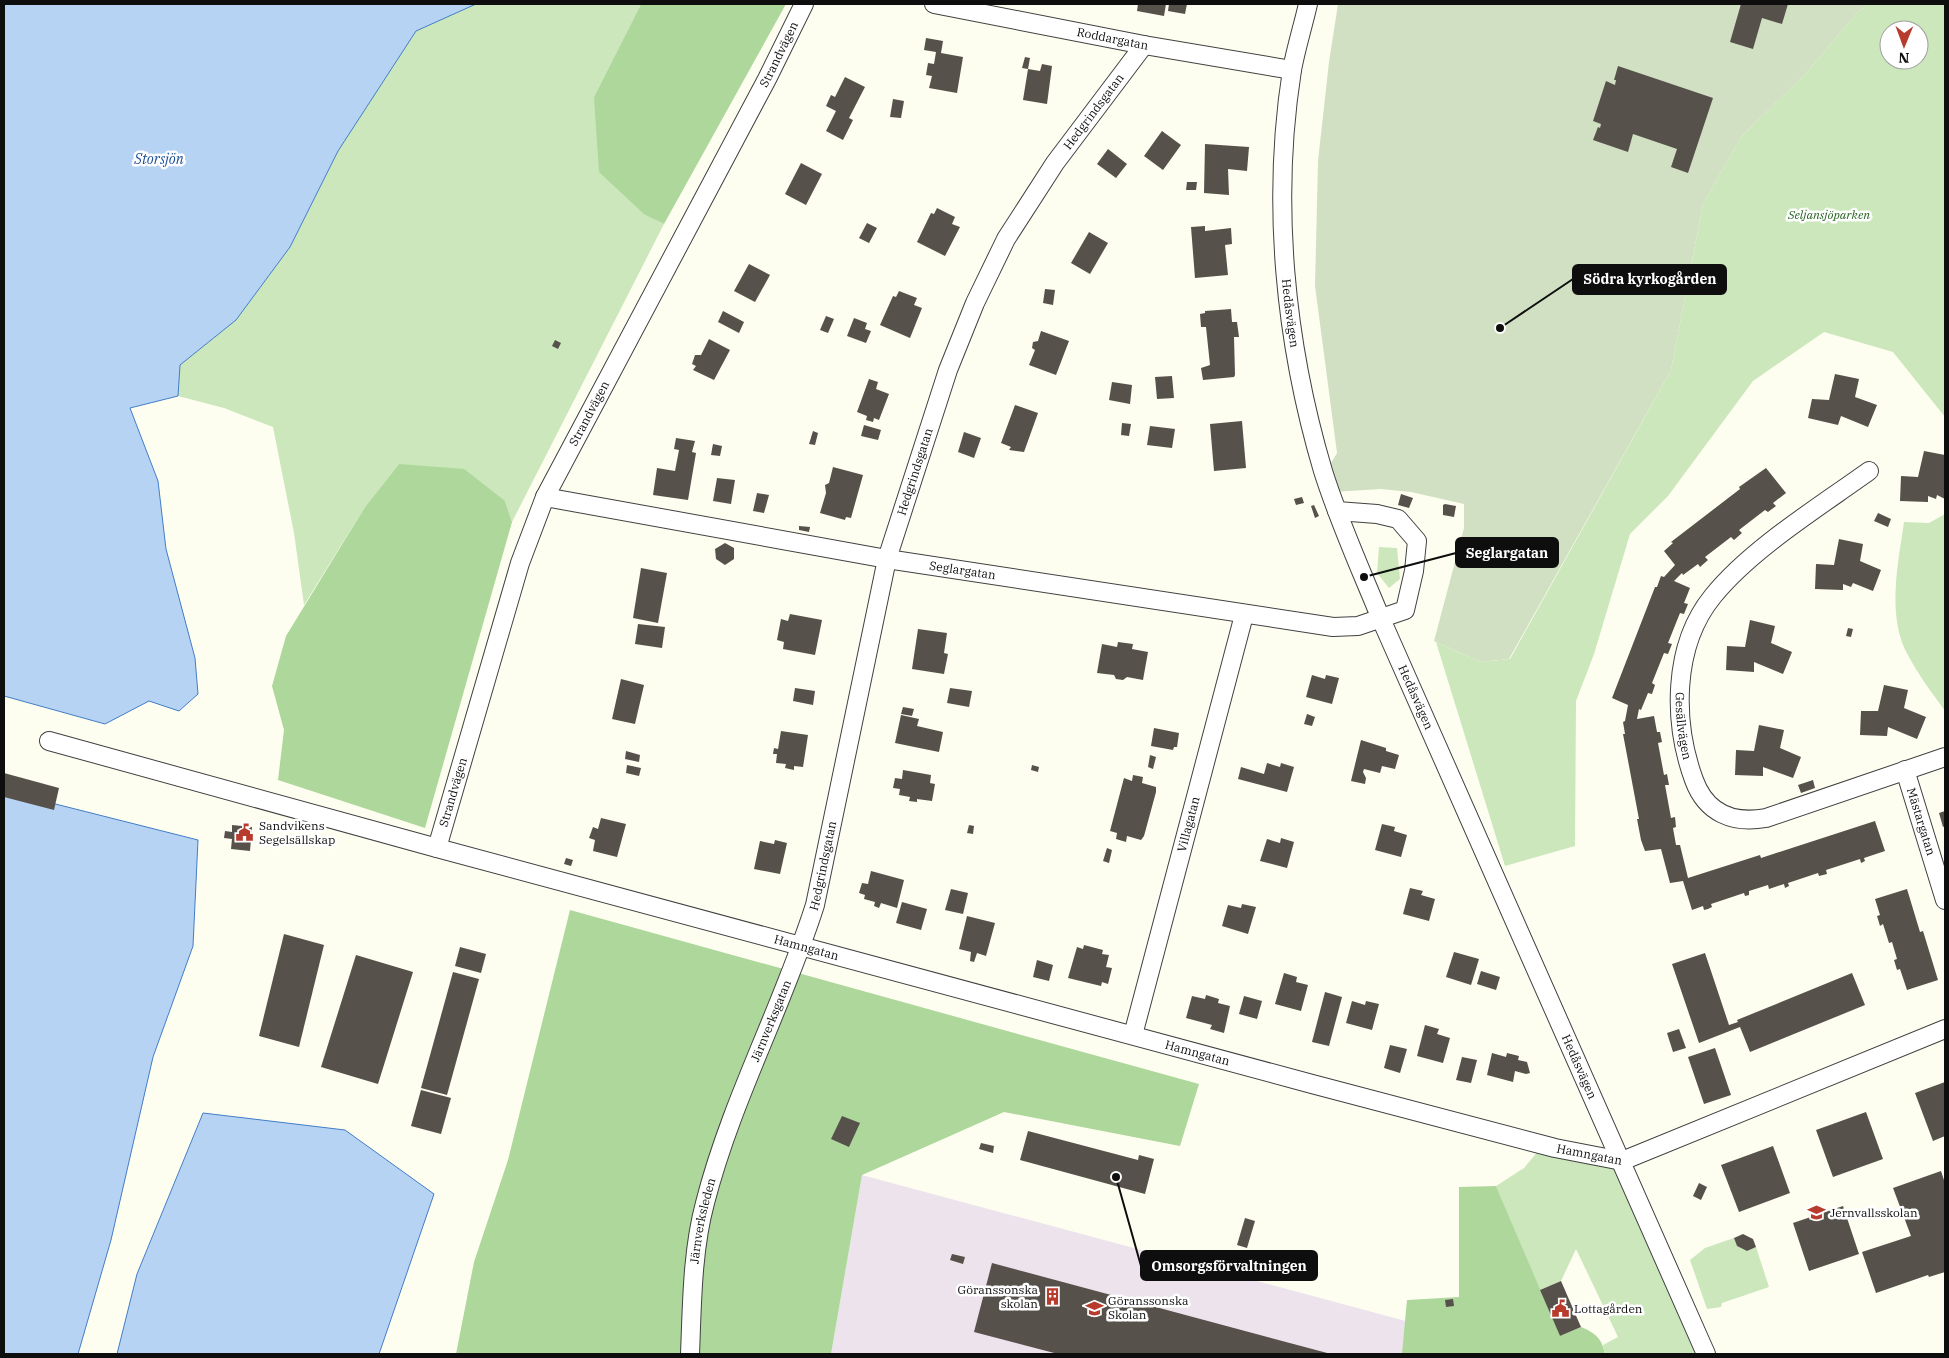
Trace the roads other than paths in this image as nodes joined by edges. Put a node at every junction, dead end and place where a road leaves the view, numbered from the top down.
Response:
1 (804, 4) edge
2 (934, 4) edge
3 (1308, 4) edge
4 (1144, 45) junction
5 (1292, 70) junction
6 (1869, 471) dead end
7 (545, 497) junction
8 (1337, 511) junction
9 (887, 559) junction
10 (1244, 615) junction
11 (1382, 619) junction
12 (49, 741) dead end
13 (1945, 757) edge
14 (1905, 770) junction
15 (437, 848) junction
16 (1945, 900) edge
17 (802, 947) junction
18 (1945, 1029) edge
19 (1133, 1034) junction
20 (742, 1094) joint
21 (1622, 1160) junction
22 (690, 1354) edge
23 (1706, 1354) edge

1 - 7 street, Strandvägen
2 - 4 street, Roddargatan
3 - 5 street, Hedåsvägen
4 - 5 street, Roddargatan
4 - 9 street, Hedgrindsgatan
5 - 8 street, Hedåsvägen
6 - 14 street, Gesällvägen
7 - 9 street, Seglargatan
7 - 15 street, Strandvägen
8 - 11 street, Hedåsvägen
8 - 11 street, Seglargatan
9 - 10 street, Seglargatan
9 - 17 street, Hedgrindsgatan
10 - 11 street, Seglargatan
10 - 19 street, Villagatan
11 - 21 street, Hedåsvägen
12 - 15 street, Hamngatan
13 - 14 street, Gesällvägen
14 - 16 street, Mästargatan
15 - 17 street, Hamngatan
17 - 19 street, Hamngatan
17 - 20 street, Järnverksgatan
18 - 21 street, Hamngatan
19 - 21 street, Hamngatan
20 - 22 street, Järnverksleden
21 - 23 street, Hedåsvägen

